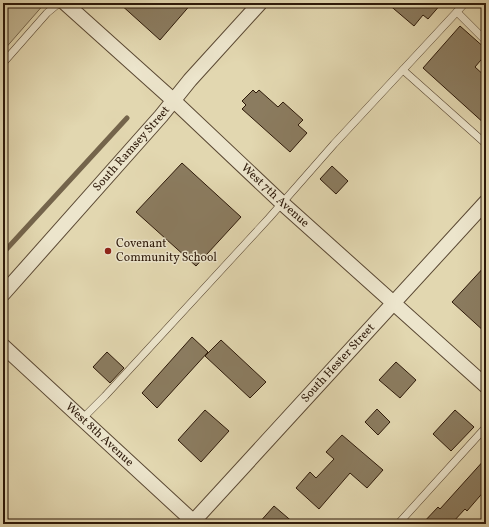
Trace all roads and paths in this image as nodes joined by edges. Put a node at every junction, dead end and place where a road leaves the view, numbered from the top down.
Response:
1 (59, 3) edge
2 (65, 3) edge
3 (260, 3) edge
4 (465, 3) edge
5 (457, 12) junction
6 (486, 41) edge
7 (3, 63) edge
8 (403, 70) junction
9 (173, 100) junction
10 (486, 144) edge
11 (486, 202) edge
12 (282, 203) junction
13 (3, 294) edge
14 (394, 303) junction
15 (3, 346) edge
16 (486, 386) edge
17 (82, 419) junction
18 (486, 427) edge
19 (193, 523) edge
20 (398, 524) edge

1 - 7 lane
2 - 9 street, West 7th Avenue
3 - 9 street, South Ramsey Street
4 - 5 lane
5 - 6 lane
5 - 8 lane
8 - 10 lane
8 - 12 lane
9 - 12 street, West 7th Avenue
9 - 13 street, South Ramsey Street
11 - 14 street, South Hester Street
12 - 14 street, West 7th Avenue
12 - 17 lane
14 - 16 street, West 7th Avenue
14 - 19 street, South Hester Street
15 - 17 street, West 8th Avenue
17 - 19 street, West 8th Avenue
18 - 20 lane

